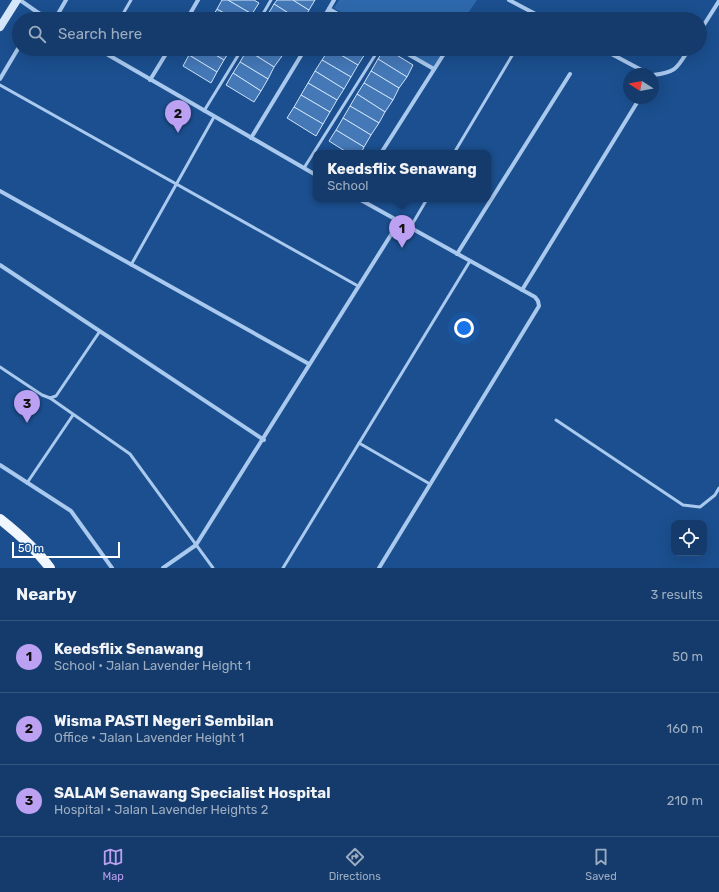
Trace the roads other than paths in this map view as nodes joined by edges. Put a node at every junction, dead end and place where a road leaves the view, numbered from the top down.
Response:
1 (17, 0) edge
2 (20, 0) edge
3 (66, 0) edge
4 (131, 0) edge
5 (198, 0) edge
6 (271, 0) edge
7 (334, 0) edge
8 (509, 0) edge
9 (719, 1) edge
10 (329, 9) junction
11 (38, 12) edge
12 (59, 12) edge
13 (124, 12) edge
14 (191, 12) edge
15 (264, 12) edge
16 (327, 12) edge
17 (334, 12) edge
18 (532, 12) edge
19 (707, 20) edge
20 (0, 27) edge
21 (14, 56) edge
22 (110, 56) edge
23 (165, 56) edge
24 (238, 56) edge
25 (301, 56) edge
26 (375, 56) edge
27 (411, 56) edge
28 (442, 56) edge
29 (512, 56) edge
30 (615, 56) edge
31 (685, 56) edge
32 (638, 68) edge
33 (434, 69) junction
34 (570, 74) dead end
35 (659, 74) edge
36 (0, 79) edge
37 (150, 80) junction
38 (0, 85) edge
39 (636, 104) edge
40 (204, 111) junction
41 (214, 117) junction
42 (251, 138) junction
43 (315, 150) edge
44 (383, 150) edge
45 (456, 150) edge
46 (313, 154) edge
47 (304, 168) junction
48 (313, 173) edge
49 (176, 184) junction
50 (0, 191) edge
51 (491, 200) edge
52 (364, 202) edge
53 (425, 202) edge
54 (490, 202) edge
55 (399, 222) junction
56 (410, 228) junction
57 (457, 254) junction
58 (470, 261) junction
59 (0, 265) edge
60 (131, 265) junction
61 (358, 286) junction
62 (522, 290) junction
63 (100, 331) junction
64 (309, 364) junction
65 (0, 367) edge
66 (50, 398) junction
67 (72, 415) junction
68 (556, 420) dead end
69 (264, 440) junction
70 (359, 443) junction
71 (0, 465) edge
72 (27, 483) junction
73 (430, 484) junction
74 (719, 488) edge
75 (0, 519) edge
76 (196, 545) junction
77 (50, 568) edge
78 (112, 568) edge
79 (163, 568) edge
80 (213, 568) edge
81 (283, 568) edge
82 (379, 568) edge

1 - 20 street
2 - 11 street
3 - 12 street
4 - 13 lane
5 - 14 street
6 - 15 lane
7 - 10 street
8 - 18 street
9 - 19 street
10 - 16 street
10 - 17 street
21 - 36 street
22 - 37 street
23 - 37 street
24 - 40 lane
25 - 42 street
26 - 43 lane
27 - 33 street
28 - 33 street
29 - 45 lane
30 - 32 street
31 - 35 street
33 - 44 street
34 - 51 street
37 - 40 street
38 - 49 lane
39 - 62 street
40 - 41 street
41 - 42 street
41 - 49 lane
42 - 47 street
46 - 47 lane
47 - 48 street
49 - 60 lane
49 - 61 lane
50 - 60 street
52 - 55 street
53 - 56 lane
54 - 57 street
55 - 56 street
55 - 61 street
56 - 57 street
57 - 58 street
58 - 62 street
58 - 70 lane
59 - 63 street
60 - 64 street
61 - 64 street
62 - 73 street
63 - 66 lane
63 - 69 street
64 - 69 street
65 - 66 lane
66 - 67 lane
67 - 72 lane
67 - 76 lane
68 - 74 lane
69 - 76 street
70 - 73 lane
70 - 81 lane
71 - 72 street
72 - 78 street
73 - 82 street
75 - 77 main road
76 - 79 street
76 - 80 lane

